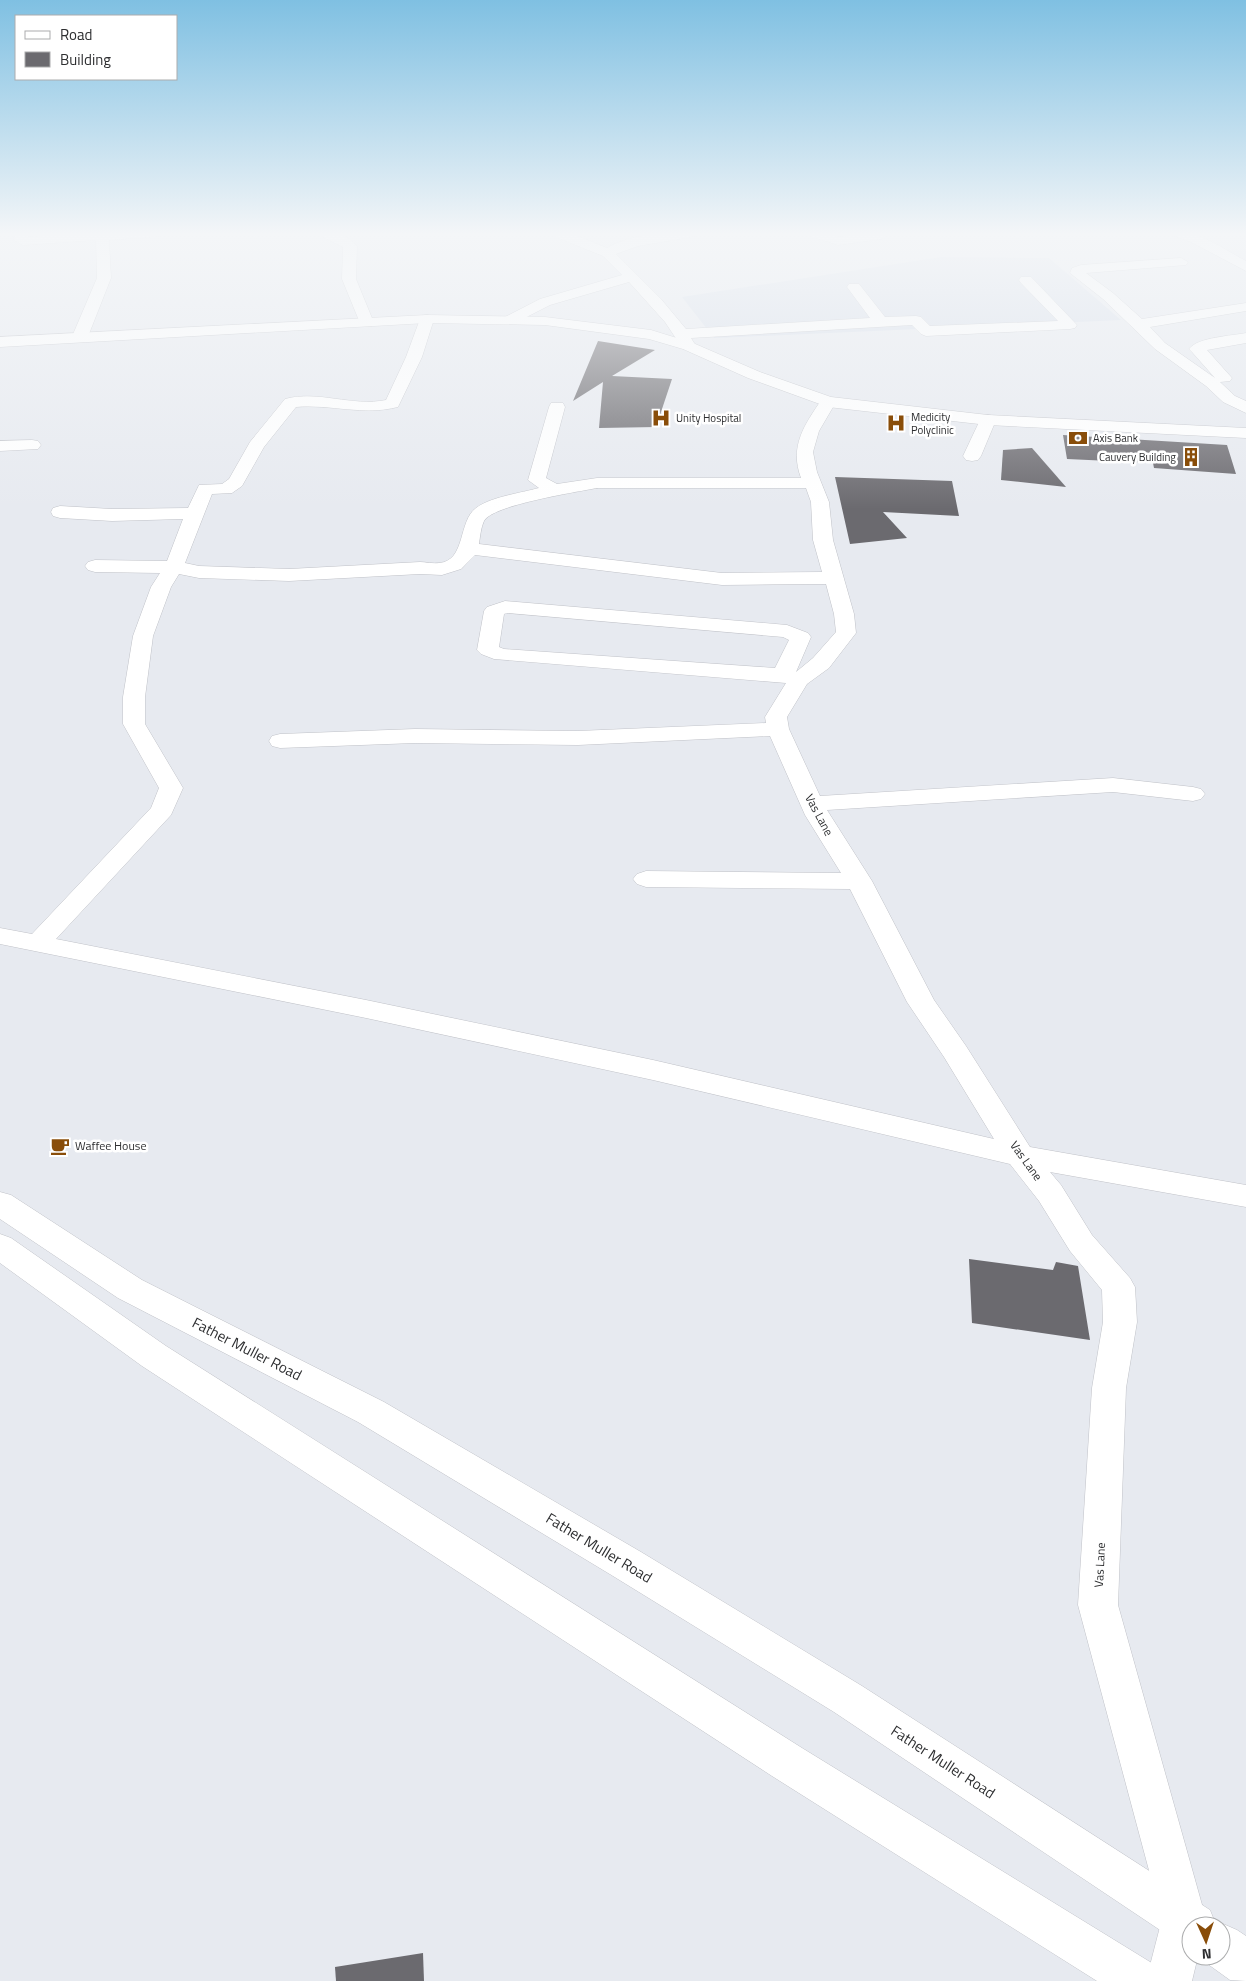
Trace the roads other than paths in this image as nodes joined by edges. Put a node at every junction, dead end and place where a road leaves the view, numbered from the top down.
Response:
1 (85, 324) edge
2 (341, 324) edge
3 (425, 324) edge
4 (575, 324) edge
5 (673, 324) edge
6 (854, 324) edge
7 (920, 324) edge
8 (1069, 324) edge
9 (1139, 324) edge
10 (1246, 338) edge
11 (79, 339) junction
12 (686, 340) junction
13 (0, 342) edge
14 (1212, 383) junction
15 (828, 402) junction
16 (557, 407) dead end
17 (1246, 408) edge
18 (988, 420) junction
19 (1246, 434) edge
20 (32, 445) dead end
21 (0, 446) edge
22 (972, 456) dead end
23 (812, 483) junction
24 (554, 490) junction
25 (60, 512) dead end
26 (195, 513) junction
27 (468, 548) junction
28 (95, 566) dead end
29 (174, 567) junction
30 (834, 578) junction
31 (791, 677) junction
32 (778, 729) junction
33 (280, 741) dead end
34 (1193, 794) dead end
35 (812, 804) junction
36 (646, 879) dead end
37 (859, 881) junction
38 (0, 936) edge
39 (38, 943) junction
40 (1020, 1156) junction
41 (1246, 1196) edge
42 (0, 1203) edge
43 (0, 1246) edge
44 (1187, 1916) edge
45 (1181, 1917) edge
46 (1181, 1946) edge
47 (1231, 1953) edge
48 (1246, 1964) edge
49 (1139, 1981) edge
50 (1169, 1981) edge

1 - 11 street
2 - 11 street
3 - 26 street
4 - 12 street
5 - 12 street
6 - 12 street
7 - 8 street
9 - 14 street
10 - 14 street
11 - 13 street
12 - 15 street
14 - 17 street
15 - 18 street
15 - 23 street
16 - 24 street
18 - 19 street
18 - 22 street
20 - 21 street
23 - 24 street
23 - 30 street
24 - 27 street
25 - 26 street
26 - 29 street
27 - 29 street
27 - 30 street
28 - 29 street
29 - 39 street
30 - 31 street
31 - 31 street
31 - 32 street
32 - 33 street
32 - 35 street, Vas Lane
34 - 35 street
35 - 37 street, Vas Lane
36 - 37 street
37 - 40 street, Vas Lane
38 - 39 street
39 - 40 street
40 - 41 street
40 - 44 street, Vas Lane
42 - 45 street, Father Muller Road
43 - 49 street
46 - 50 street, Vas Lane
47 - 48 street

